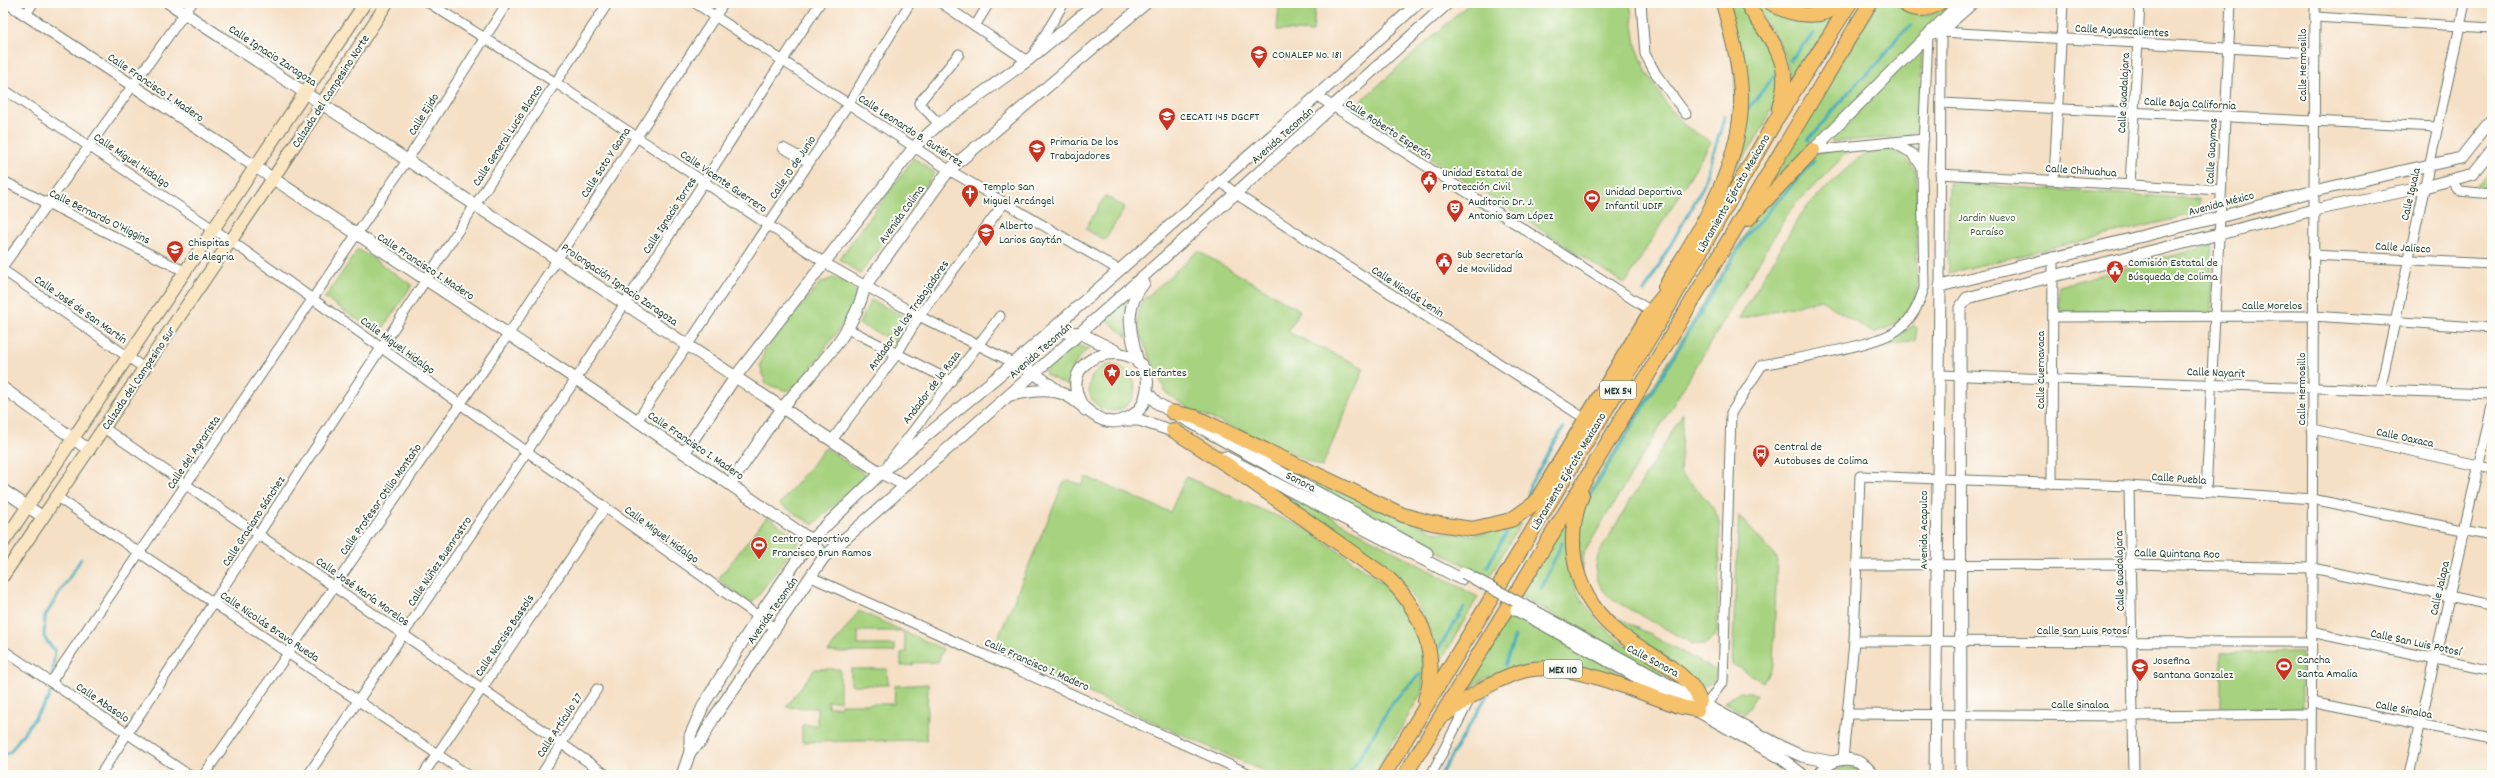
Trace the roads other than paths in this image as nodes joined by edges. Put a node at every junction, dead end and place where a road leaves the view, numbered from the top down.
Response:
1 (8, 3) edge
2 (34, 3) edge
3 (169, 3) edge
4 (192, 3) edge
5 (365, 3) edge
6 (387, 3) edge
7 (429, 3) edge
8 (507, 3) edge
9 (608, 3) edge
10 (695, 3) edge
11 (724, 3) edge
12 (820, 3) edge
13 (910, 3) edge
14 (941, 3) edge
15 (989, 3) edge
16 (1064, 3) edge
17 (1097, 3) edge
18 (1146, 3) edge
19 (1418, 3) edge
20 (1448, 3) edge
21 (1641, 3) edge
22 (1722, 3) edge
23 (1747, 3) edge
24 (1770, 3) edge
25 (1841, 3) edge
26 (1850, 3) edge
27 (1870, 3) edge
28 (1903, 3) edge
29 (1938, 3) edge
30 (1960, 3) edge
31 (1974, 3) edge
32 (2063, 3) edge
33 (2140, 3) edge
34 (2231, 3) edge
35 (2315, 3) edge
36 (2465, 3) edge
37 (185, 13) junction
38 (26, 15) junction
39 (715, 16) junction
40 (2315, 17) junction
41 (975, 26) junction
42 (2460, 26) junction
43 (2492, 28) edge
44 (1941, 32) junction
45 (1928, 35) junction
46 (485, 38) junction
47 (2061, 38) junction
48 (2138, 43) junction
49 (2228, 48) junction
50 (2314, 52) junction
51 (959, 54) dead end
52 (1029, 59) junction
53 (783, 61) junction
54 (556, 83) junction
55 (132, 86) junction
56 (3, 89) edge
57 (306, 92) junction
58 (1317, 96) junction
59 (322, 102) junction
60 (849, 103) junction
61 (1941, 103) junction
62 (1333, 107) junction
63 (2057, 108) junction
64 (2134, 112) junction
65 (1686, 114) dead end
66 (2225, 116) junction
67 (1777, 118) junction
68 (2492, 119) edge
69 (2314, 122) junction
70 (939, 124) junction
71 (2437, 127) junction
72 (635, 137) junction
73 (1924, 139) junction
74 (1892, 142) junction
75 (89, 146) junction
76 (915, 146) junction
77 (783, 148) dead end
78 (1813, 150) junction
79 (2492, 150) edge
80 (408, 159) junction
81 (809, 162) junction
82 (2428, 167) junction
83 (256, 168) junction
84 (1922, 168) junction
85 (949, 170) junction
86 (1940, 174) junction
87 (272, 180) junction
88 (2054, 180) junction
89 (2451, 180) junction
90 (3, 181) edge
91 (1220, 181) junction
92 (705, 182) junction
93 (2130, 185) junction
94 (2424, 187) junction
95 (2221, 190) junction
96 (2314, 191) junction
97 (1236, 194) junction
98 (2492, 194) edge
99 (48, 203) junction
100 (1004, 203) junction
101 (476, 204) junction
102 (2314, 210) junction
103 (2220, 217) junction
104 (767, 225) junction
105 (214, 230) junction
106 (356, 235) junction
107 (2219, 236) junction
108 (231, 241) junction
109 (1723, 248) junction
110 (1701, 249) junction
111 (2313, 255) junction
112 (558, 258) junction
113 (1164, 258) junction
114 (2053, 258) junction
115 (2408, 258) junction
116 (825, 263) junction
117 (2492, 264) edge
118 (3, 266) edge
119 (3, 270) edge
120 (1119, 270) junction
121 (186, 272) junction
122 (2053, 277) junction
123 (425, 281) junction
124 (865, 286) junction
125 (1940, 286) junction
126 (313, 299) junction
127 (626, 304) junction
128 (1651, 311) junction
129 (919, 316) junction
130 (1000, 316) dead end
131 (2313, 316) junction
132 (2053, 317) junction
133 (2215, 317) junction
134 (2394, 322) junction
135 (2492, 328) edge
136 (848, 329) junction
137 (1050, 331) junction
138 (1080, 334) junction
139 (508, 335) junction
140 (978, 345) junction
141 (689, 346) junction
142 (381, 348) junction
143 (1121, 353) junction
144 (897, 354) junction
145 (128, 358) junction
146 (1014, 363) junction
147 (1138, 363) junction
148 (144, 368) junction
149 (1034, 373) junction
150 (1938, 375) junction
151 (736, 376) junction
152 (1961, 376) junction
153 (576, 379) junction
154 (2052, 379) junction
155 (951, 381) junction
156 (2211, 384) junction
157 (3, 388) edge
158 (2312, 388) junction
159 (2380, 390) junction
160 (1147, 392) junction
161 (1062, 393) junction
162 (2492, 394) edge
163 (1009, 395) junction
164 (460, 404) junction
165 (2492, 406) edge
166 (783, 408) junction
167 (1085, 410) junction
168 (1172, 412) junction
169 (1584, 418) junction
170 (1124, 420) junction
171 (637, 421) junction
172 (104, 428) junction
173 (2312, 429) junction
174 (1174, 430) junction
175 (74, 439) junction
176 (832, 440) junction
177 (89, 450) junction
178 (527, 452) junction
179 (684, 453) junction
180 (2479, 466) junction
181 (1593, 467) junction
182 (2492, 469) edge
183 (881, 473) junction
184 (1936, 478) junction
185 (1961, 478) junction
186 (2052, 483) junction
187 (186, 484) junction
188 (730, 484) junction
189 (905, 485) junction
190 (2129, 486) junction
191 (3, 490) edge
192 (2206, 492) junction
193 (57, 496) junction
194 (2312, 499) junction
195 (1535, 503) junction
196 (28, 508) junction
197 (605, 508) junction
198 (43, 517) junction
199 (2465, 530) junction
200 (258, 534) junction
201 (2492, 536) edge
202 (812, 540) junction
203 (3, 544) edge
204 (139, 552) junction
205 (824, 557) junction
206 (2132, 564) junction
207 (1936, 565) junction
208 (1960, 565) junction
209 (1857, 566) junction
210 (2312, 568) junction
211 (1508, 569) junction
212 (3, 576) edge
213 (1462, 576) junction
214 (811, 577) junction
215 (334, 587) junction
216 (2450, 596) junction
217 (214, 602) junction
218 (2492, 606) edge
219 (758, 617) junction
220 (775, 628) junction
221 (2311, 632) junction
222 (403, 634) junction
223 (1854, 641) junction
224 (1935, 642) junction
225 (1961, 642) junction
226 (2133, 642) junction
227 (2311, 642) junction
228 (3, 650) edge
229 (288, 653) junction
230 (2436, 658) junction
231 (2492, 670) edge
232 (51, 682) junction
233 (482, 689) junction
234 (597, 689) dead end
235 (1471, 696) junction
236 (358, 700) junction
237 (2311, 702) junction
238 (1701, 707) junction
239 (1849, 714) junction
240 (2311, 714) junction
241 (1935, 716) junction
242 (1961, 716) junction
243 (2134, 716) junction
244 (1438, 720) junction
245 (1418, 721) junction
246 (2421, 725) junction
247 (128, 734) junction
248 (2492, 739) edge
249 (562, 744) junction
250 (690, 752) junction
251 (438, 754) junction
252 (1843, 759) junction
253 (1832, 762) junction
254 (100, 775) edge
255 (189, 775) edge
256 (204, 775) edge
257 (308, 775) edge
258 (423, 775) edge
259 (468, 775) edge
260 (541, 775) edge
261 (607, 775) edge
262 (682, 775) edge
263 (1252, 775) edge
264 (1384, 775) edge
265 (1405, 775) edge
266 (1431, 775) edge
267 (1803, 775) edge
268 (1819, 775) edge
269 (1873, 775) edge
270 (1935, 775) edge
271 (1961, 775) edge
272 (2134, 775) edge
273 (2311, 775) edge
274 (2409, 775) edge

1 - 38 street, Calle Francisco I. Madero
2 - 38 street
3 - 37 street, Calle Ignacio Zaragoza
4 - 37 street
5 - 57 main road, Calzada del Campesino Norte
6 - 59 main road, Calzada del Campesino Norte
7 - 46 street, Calle Vicente Guerrero
8 - 46 street, Calle Ejido
9 - 54 street, Calle General Lucio Blanco
10 - 39 street, Calle Leonardo B. Gutiérrez
11 - 39 street, Calle Soto Y Gama
12 - 53 street, Calle Ignacio Torres
13 - 60 street, Calle 10 de Junio
14 - 41 street
15 - 41 street
16 - 52 street
17 - 52 street
18 - 85 street, Avenida Colima
19 - 58 street, Avenida Tecomán
20 - 62 street, Avenida Tecomán
21 - 65 street
22 - 128 highway
23 - 67 highway
24 - 25 highway
26 - 67 highway, Libramiento Ejército Mexicano / MEX 54
27 - 109 highway, Libramiento Ejército Mexicano / MEX 54
28 - 29 highway
30 - 45 street
31 - 44 street
32 - 47 street
33 - 48 street, Calle Guadalajara
34 - 49 street, Calle Guaymas
35 - 40 street, Calle Hermosillo
36 - 42 street, Calle Iguala
37 - 55 street
37 - 57 street, Calle Ignacio Zaragoza
38 - 55 street, Calle Francisco I. Madero
39 - 53 street, Calle Leonardo B. Gutiérrez
39 - 72 street, Calle Soto Y Gama
40 - 42 street
40 - 50 street, Calle Hermosillo
41 - 52 street
42 - 43 street
42 - 71 street, Calle Iguala
44 - 45 street, Calle Aguascalientes
44 - 47 street, Calle Aguascalientes
44 - 61 street
45 - 73 street
45 - 78 street
46 - 54 street, Calle Vicente Guerrero
46 - 80 street, Calle Ejido
47 - 48 street, Calle Aguascalientes
47 - 63 street
48 - 49 street, Calle Aguascalientes
48 - 64 street, Calle Guadalajara
49 - 50 street, Calle Aguascalientes
49 - 66 street, Calle Guaymas
50 - 69 street, Calle Hermosillo
51 - 70 street
52 - 70 street
53 - 60 street, Calle Leonardo B. Gutiérrez
53 - 92 street, Calle Ignacio Torres
54 - 72 street, Calle Vicente Guerrero
54 - 101 street, Calle General Lucio Blanco
55 - 75 street
55 - 83 street, Calle Francisco I. Madero
56 - 75 street, Calle Miguel Hidalgo
57 - 59 street, Calle Ignacio Zaragoza
57 - 83 main road, Calzada del Campesino Norte
58 - 62 street, Calle Roberto Esperón
58 - 91 street, Avenida Tecomán
59 - 80 street, Prolongación Ignacio Zaragoza
59 - 87 main road, Calzada del Campesino Norte
60 - 76 street, Calle Leonardo B. Gutiérrez
60 - 81 street, Calle 10 de Junio
61 - 63 street, Calle Baja California
61 - 86 street
62 - 97 street, Avenida Tecomán
62 - 128 street, Calle Roberto Esperón
63 - 64 street, Calle Baja California
63 - 88 street
64 - 66 street, Calle Baja California
64 - 93 street, Calle Guadalajara
66 - 69 street, Calle Baja California
66 - 95 street, Calle Guaymas
67 - 110 highway, Libramiento Ejército Mexicano / MEX 54
68 - 82 street, Avenida México
69 - 71 street, Calle Baja California
69 - 96 street, Calle Hermosillo
70 - 76 street
71 - 82 street, Calle Iguala
72 - 92 street, Calle Vicente Guerrero
72 - 112 street, Calle Soto Y Gama
73 - 74 street
73 - 84 street
74 - 78 street
74 - 84 street
75 - 99 street
75 - 105 street, Calle Miguel Hidalgo
76 - 85 street, Calle Leonardo B. Gutiérrez
76 - 116 street
77 - 81 street
78 - 109 highway
79 - 89 street
80 - 101 street, Prolongación Ignacio Zaragoza
80 - 106 street, Calle Ejido
81 - 104 street, Calle 10 de Junio
82 - 94 street, Calle Iguala
82 - 96 street, Avenida México
83 - 87 street, Calle Francisco I. Madero
83 - 105 main road, Calzada del Campesino Sur
84 - 238 street
85 - 100 street, Calle Leonardo B. Gutiérrez
85 - 124 street, Avenida Colima
86 - 88 street, Calle Chihuahua
86 - 125 street
87 - 106 street, Calle Francisco I. Madero
87 - 108 main road, Calzada del Campesino Sur
88 - 93 street, Calle Chihuahua
89 - 94 street
89 - 98 street
90 - 99 street, Calle Bernardo O'Higgins
91 - 97 street, Calle Nicolás Lenin
91 - 120 street, Avenida Tecomán
92 - 104 street, Calle Vicente Guerrero
92 - 127 street, Calle Ignacio Torres
93 - 95 street, Calle Chihuahua
94 - 102 street
94 - 115 street, Calle Iguala
95 - 103 street, Calle Guaymas
96 - 102 street, Calle Hermosillo
96 - 103 street, Avenida México
97 - 113 street, Avenida Tecomán
97 - 169 street, Calle Nicolás Lenin
99 - 118 street
99 - 121 street, Calle Bernardo O'Higgins
100 - 120 street, Calle Leonardo B. Gutiérrez
100 - 129 street, Andador de los Trabajadores
101 - 112 street, Prolongación Ignacio Zaragoza
101 - 123 street, Calle General Lucio Blanco
102 - 107 street
102 - 111 street, Calle Hermosillo
103 - 107 street, Calle Guaymas
103 - 114 street, Avenida México
104 - 116 street, Calle Vicente Guerrero
104 - 141 street, Calle 10 de Junio
105 - 108 street, Calle Miguel Hidalgo
105 - 121 main road, Calzada del Campesino Sur
106 - 123 street, Calle Francisco I. Madero
106 - 126 street, Calle del Agrarista
107 - 122 street
107 - 133 street, Calle Guaymas
108 - 126 street, Calle Miguel Hidalgo
108 - 148 main road, Calzada del Campesino Sur
109 - 181 highway, Libramiento Ejército Mexicano / MEX 54
110 - 128 highway
110 - 211 highway, Libramiento Ejército Mexicano / MEX 54
111 - 115 street, Calle Jalisco
111 - 131 street, Calle Hermosillo
112 - 127 street, Prolongación Ignacio Zaragoza
112 - 139 street, Calle Soto Y Gama
113 - 138 street, Avenida Tecomán
113 - 147 street
114 - 122 street, Calle Cuernavaca
114 - 125 street, Avenida México
115 - 117 street, Calle Jalisco
115 - 134 street, Calle Iguala
116 - 124 street, Calle Vicente Guerrero
116 - 151 street
119 - 145 street, Calle José de San Martín
120 - 137 street, Avenida Tecomán
121 - 145 main road, Calzada del Campesino Sur
122 - 132 street, Calle Cuernavaca
122 - 152 street
123 - 139 street, Calle Francisco I. Madero
123 - 142 street, Calle Graciano Sánchez
124 - 129 street, Calle Vicente Guerrero
124 - 136 street, Avenida Colima
125 - 150 street, Avenida Acapulco
126 - 142 street, Calle Miguel Hidalgo
126 - 187 street, Calle del Agrarista
127 - 141 street, Prolongación Ignacio Zaragoza
127 - 153 street, Calle Ignacio Torres
128 - 169 highway
129 - 140 street, Calle Vicente Guerrero
129 - 144 street, Andador de los Trabajadores
130 - 140 street, Andador de la Raza
131 - 133 street, Calle Morelos
131 - 134 street, Calle Morelos
131 - 158 street, Calle Hermosillo
132 - 133 street, Calle Morelos
132 - 154 street, Calle Cuernavaca
133 - 156 street, Calle Guaymas
134 - 135 street, Calle Morelos
134 - 159 street, Calle Iguala
136 - 144 street
136 - 166 street, Avenida Colima
137 - 138 street
137 - 146 street, Avenida Tecomán
138 - 143 street
138 - 149 street, Avenida Tecomán
139 - 153 street, Calle Francisco I. Madero
139 - 164 street, Calle Profesor Otilio Montaño
140 - 146 street, Calle Vicente Guerrero
140 - 155 street, Andador de la Raza
141 - 151 street, Prolongación Ignacio Zaragoza
141 - 171 street, Calle 10 de Junio
142 - 164 street, Calle Miguel Hidalgo
142 - 200 street, Calle Graciano Sánchez
143 - 147 street
143 - 167 street
144 - 155 street
144 - 176 street, Andador de los Trabajadores
145 - 148 street, Calle José de San Martín
145 - 175 main road, Calzada del Campesino Sur
146 - 149 street, Sonora
146 - 183 street, Avenida Tecomán
147 - 160 street
148 - 172 main road, Calzada del Campesino Sur
149 - 161 street, Sonora
149 - 163 street, Avenida Tecomán
150 - 152 street, Calle Nayarit
150 - 184 street, Avenida Acapulco
151 - 166 street, Prolongación Ignacio Zaragoza
151 - 179 street
152 - 154 street, Calle Nayarit
152 - 185 street
153 - 171 street, Calle Francisco I. Madero
153 - 178 street, Calle Núñez Buenrostro
154 - 156 street, Calle Nayarit
154 - 186 street, Calle Cuernavaca
155 - 183 street, Andador de la Raza
156 - 158 street, Calle Nayarit
156 - 192 street, Calle Guaymas
157 - 175 street
158 - 159 street, Calle Nayarit
158 - 173 street, Calle Hermosillo
159 - 162 street, Calle Nayarit
160 - 168 street, Sonora
160 - 170 street
161 - 163 street
161 - 167 street, Sonora
163 - 189 street, Avenida Tecomán
164 - 178 street, Calle Miguel Hidalgo
164 - 215 street, Calle Profesor Otilio Montaño
165 - 180 street, Calle Jalapa
166 - 176 street, Prolongación Ignacio Zaragoza
166 - 188 street, Avenida Colima
167 - 170 street, Sonora
168 - 195 highway
168 - 213 street, Sonora
169 - 195 highway
170 - 174 street, Sonora
171 - 179 street, Calle Francisco I. Madero
172 - 177 main road, Calzada del Campesino Sur
172 - 187 street, Calle José María Morelos
173 - 180 street, Calle Oaxaca
173 - 194 street, Calle Hermosillo
174 - 213 street, Sonora
174 - 245 highway
175 - 177 street
175 - 196 main road, Calzada del Campesino Sur
176 - 183 street, Prolongación Ignacio Zaragoza
177 - 193 main road, Calzada del Campesino Sur
178 - 197 street, Calle Miguel Hidalgo
178 - 222 street, Calle Núñez Buenrostro
179 - 188 street, Calle Francisco I. Madero
180 - 182 street, Calle Oaxaca
180 - 199 street, Calle Jalapa
181 - 238 highway
181 - 244 highway, Libramiento Ejército Mexicano / MEX 54
183 - 189 street, Prolongación Ignacio Zaragoza
183 - 202 street, Avenida Tecomán
184 - 185 street, Calle Puebla
184 - 207 street, Avenida Acapulco
184 - 209 street, Calle Puebla
185 - 186 street, Calle Puebla
185 - 208 street
186 - 190 street, Calle Puebla
187 - 200 street, Calle José María Morelos
187 - 204 street, Calle del Agrarista
188 - 202 street, Calle Francisco I. Madero
189 - 205 street, Avenida Tecomán
190 - 192 street, Calle Puebla
190 - 206 street, Calle Guadalajara
191 - 196 street
192 - 194 street, Calle Puebla
193 - 198 main road, Calzada del Campesino Sur
193 - 204 street, Calle Nicolás Bravo Rueda
194 - 199 street, Calle Puebla
194 - 210 street, Calle Hermosillo
195 - 211 highway
196 - 198 street
196 - 203 main road, Calzada del Campesino Sur
197 - 219 street, Calle Miguel Hidalgo
197 - 233 street, Calle Narciso Bassols
198 - 212 main road, Calzada del Campesino Sur
199 - 201 street, Calle Puebla
199 - 216 street, Calle Jalapa
200 - 215 street, Calle José María Morelos
200 - 217 street, Calle Graciano Sánchez
202 - 205 street, Calle Francisco I. Madero
202 - 219 street, Avenida Tecomán
204 - 217 street, Calle Nicolás Bravo Rueda
204 - 232 street, Calle del Agrarista
205 - 214 street, Avenida Tecomán
206 - 208 street, Calle Quintana Roo
206 - 210 street, Calle Quintana Roo
206 - 226 street, Calle Guadalajara
207 - 208 street, Calle Quintana Roo
207 - 209 street, Calle Quintana Roo
207 - 224 street, Avenida Acapulco
208 - 225 street
209 - 223 street
210 - 216 street, Calle Quintana Roo
210 - 221 street, Calle Hermosillo
211 - 245 highway, Libramiento Ejército Mexicano / MEX 54
213 - 238 street, Calle Sonora, bridge
214 - 220 street, Avenida Tecomán
214 - 263 street, Calle Francisco I. Madero
215 - 222 street, Calle José María Morelos
215 - 229 street, Calle Profesor Otilio Montaño
216 - 218 street, Calle Quintana Roo
216 - 230 street, Calle Jalapa
217 - 229 street, Calle Nicolás Bravo Rueda
217 - 247 street, Calle Graciano Sánchez
219 - 220 street, Calle Miguel Hidalgo
219 - 250 street, Avenida Tecomán
220 - 250 street, Avenida Tecomán
221 - 227 street, Calle Hermosillo
221 - 230 street, Calle San Luis Potosí
222 - 233 street, Calle José María Morelos
222 - 236 street, Calle Núñez Buenrostro
223 - 224 street, Calle San Luis Potosí
223 - 239 street
224 - 225 street, Calle San Luis Potosí
224 - 241 street, Avenida Acapulco
225 - 226 street, Calle San Luis Potosí
225 - 242 street
226 - 227 street, Calle San Luis Potosí
226 - 243 street, Calle Guadalajara
227 - 237 street, Calle Hermosillo
228 - 232 street, Calle Abasolo
229 - 236 street, Calle Nicolás Bravo Rueda
229 - 256 street, Calle Profesor Otilio Montaño
230 - 231 street, Calle San Luis Potosí
230 - 246 street, Calle Jalapa
232 - 247 street, Calle Abasolo
233 - 249 street, Calle José María Morelos
233 - 251 street, Calle Narciso Bassols
234 - 249 street, Calle Artículo 27
235 - 238 highway, MEX 110
235 - 244 highway, MEX 110
235 - 266 street
236 - 251 street, Calle Nicolás Bravo Rueda
236 - 257 street, Calle Núñez Buenrostro
237 - 240 street, Calle Hermosillo
237 - 246 street, Calle Sinaloa
238 - 253 street, Calle Sonora
238 - 267 street, Calle Sonora
239 - 241 street, Calle Sinaloa
239 - 252 street
240 - 243 street, Calle Sinaloa
240 - 273 street, Calle Hermosillo
241 - 242 street, Calle Sinaloa
241 - 270 street, Avenida Acapulco
242 - 243 street, Calle Sinaloa
242 - 271 street
243 - 272 street, Calle Guadalajara
244 - 265 highway, Libramiento Ejército Mexicano / MEX 54
245 - 264 highway, Libramiento Ejército Mexicano / MEX 54
246 - 248 street, Calle Sinaloa
246 - 274 street, Calle Jalapa
247 - 254 street, Calle Graciano Sánchez
247 - 255 street, Calle Abasolo
249 - 260 street, Calle Artículo 27
249 - 261 street, Calle José María Morelos
250 - 262 street, Avenida Tecomán
251 - 258 street, Calle Narciso Bassols
251 - 259 street, Calle Nicolás Bravo Rueda
252 - 253 street, Calle Sonora
252 - 269 street, Calle Sonora
253 - 268 street, Calle Sonora

